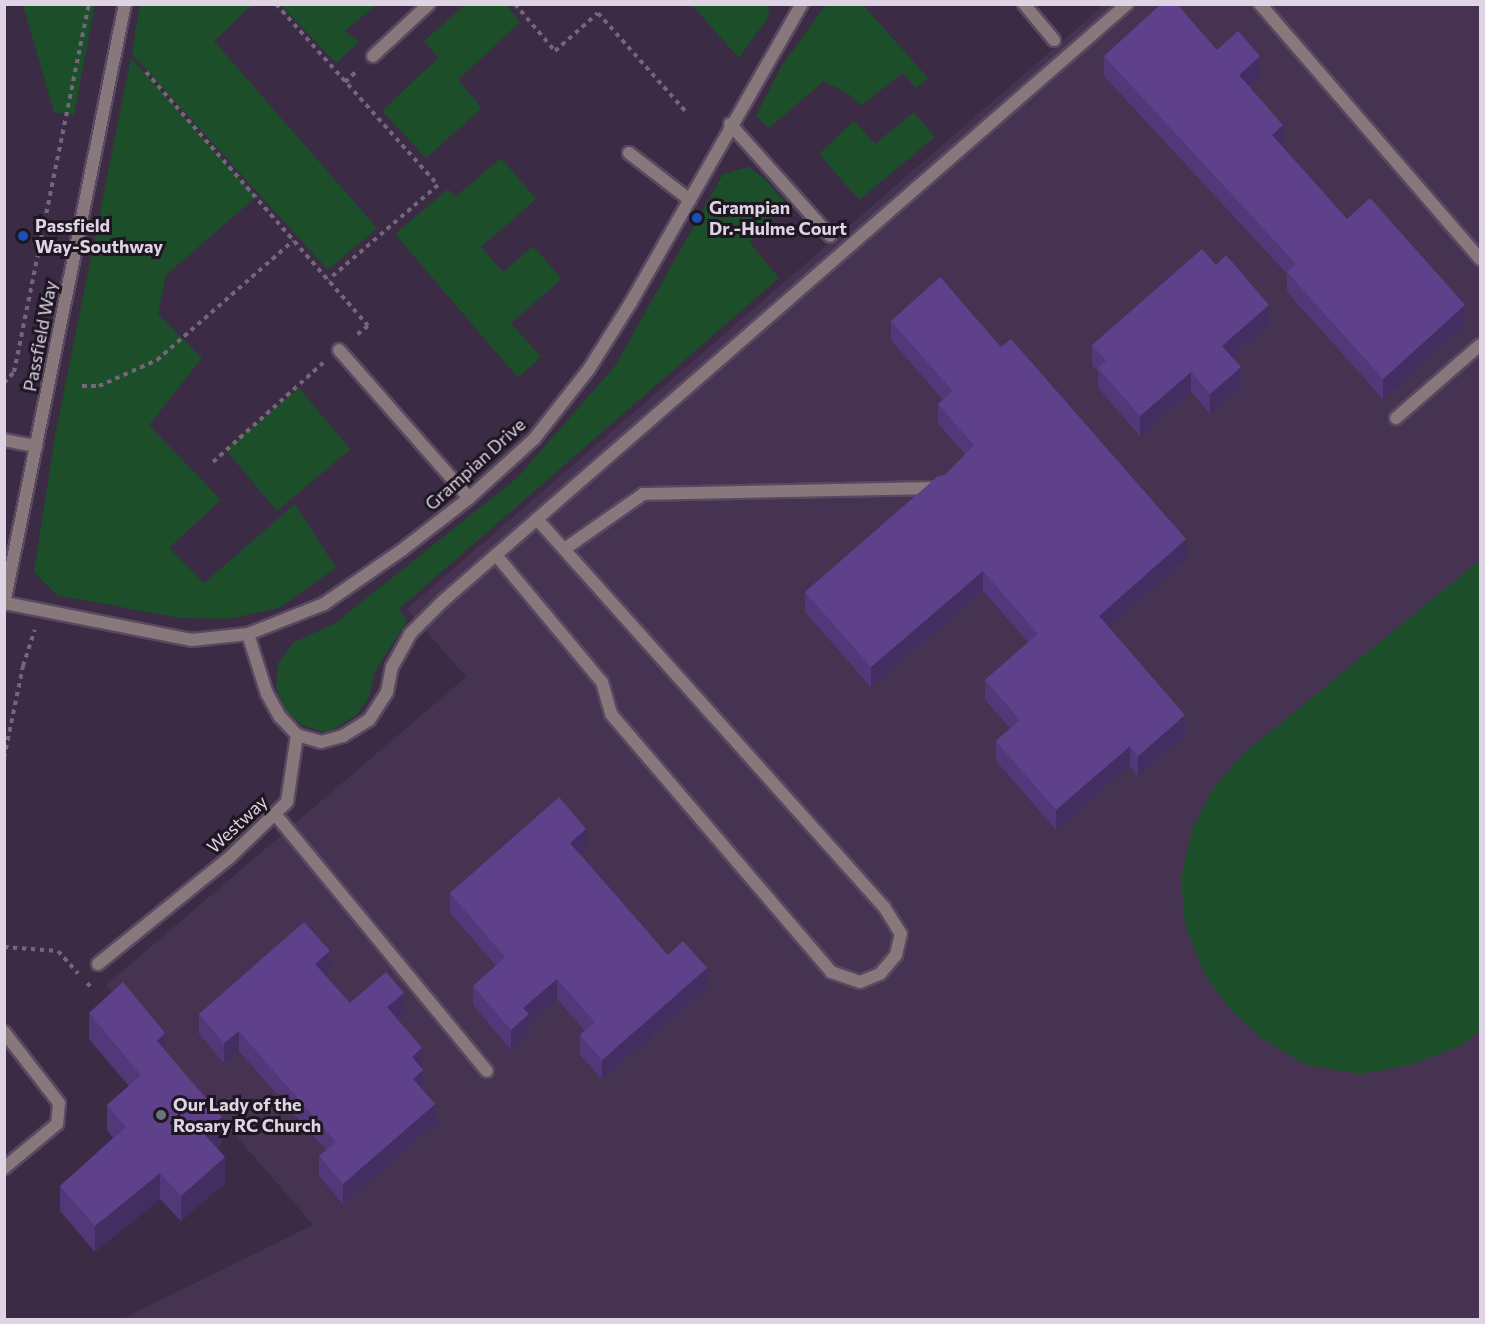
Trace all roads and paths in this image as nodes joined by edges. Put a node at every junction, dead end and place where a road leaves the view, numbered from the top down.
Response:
1 (89, 4) edge
2 (125, 4) edge
3 (276, 4) edge
4 (429, 4) edge
5 (515, 4) edge
6 (802, 4) edge
7 (1024, 4) edge
8 (1127, 4) edge
9 (1260, 4) edge
10 (1054, 40) dead end
11 (373, 56) dead end
12 (146, 72) dead end
13 (688, 114) dead end
14 (730, 124) junction
15 (629, 153) dead end
16 (690, 200) junction
17 (830, 236) dead end
18 (293, 241) junction
19 (1480, 259) edge
20 (328, 280) junction
21 (1480, 345) edge
22 (339, 350) junction
23 (4, 383) edge
24 (82, 386) dead end
25 (1396, 418) dead end
26 (4, 440) edge
27 (36, 446) junction
28 (213, 462) dead end
29 (940, 488) edge
30 (469, 498) junction
31 (537, 519) junction
32 (566, 548) junction
33 (496, 555) junction
34 (5, 603) edge
35 (248, 634) junction
36 (33, 645) dead end
37 (297, 735) junction
38 (4, 758) edge
39 (275, 814) junction
40 (4, 946) edge
41 (98, 964) dead end
42 (93, 989) dead end
43 (4, 1032) edge
44 (487, 1071) dead end
45 (4, 1168) edge

1 - 23 path
2 - 27 street, Passfield Way
3 - 20 path
4 - 11 street
5 - 13 path
6 - 14 street, Grampian Drive
7 - 10 street
8 - 31 street
9 - 19 street
12 - 18 path
14 - 16 street, Grampian Drive
14 - 17 street
15 - 16 street
16 - 30 street, Grampian Drive
18 - 20 path
18 - 24 path
20 - 22 path
21 - 25 street
22 - 28 path
22 - 30 street
26 - 27 street
27 - 34 street, Passfield Way
29 - 32 street
30 - 35 street, Grampian Drive
31 - 32 street
31 - 33 street
32 - 33 street
33 - 37 street
34 - 35 street, Grampian Drive
35 - 37 street
36 - 38 path
37 - 39 street, Westway
39 - 41 street, Westway
39 - 44 street
40 - 42 path
43 - 45 street

